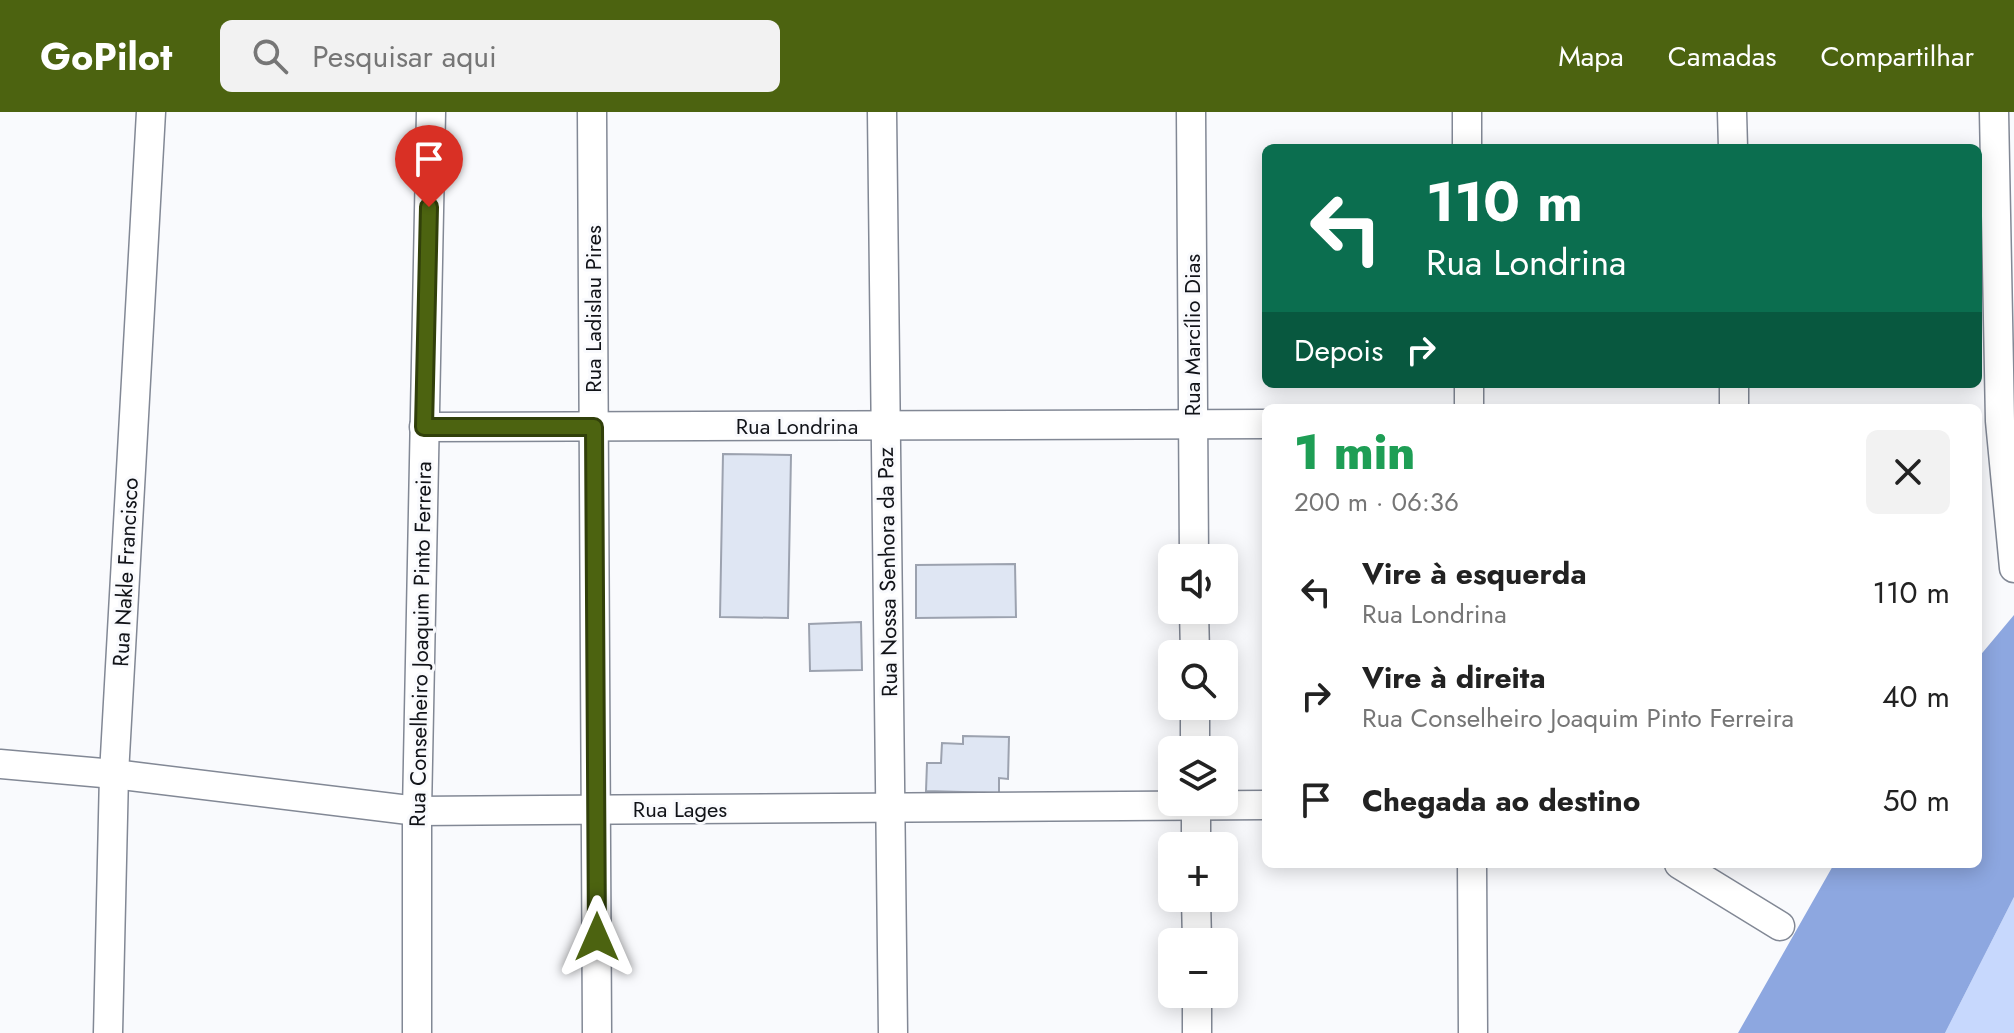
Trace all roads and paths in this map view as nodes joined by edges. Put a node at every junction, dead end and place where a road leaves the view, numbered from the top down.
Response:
1 (151, 112) edge
2 (431, 112) edge
3 (592, 112) edge
4 (882, 112) edge
5 (1191, 112) edge
6 (1467, 112) edge
7 (1732, 112) edge
8 (1994, 112) edge
9 (1467, 144) edge
10 (1733, 144) edge
11 (1989, 422) edge
12 (1262, 424) edge
13 (1193, 425) junction
14 (886, 426) junction
15 (424, 427) junction
16 (594, 427) junction
17 (1194, 544) edge
18 (2014, 568) edge
19 (0, 764) edge
20 (114, 774) junction
21 (1158, 804) edge
22 (1238, 805) edge
23 (1262, 805) edge
24 (890, 808) junction
25 (596, 810) junction
26 (417, 811) junction
27 (1472, 868) edge
28 (1686, 868) edge
29 (1780, 926) dead end
30 (1197, 1008) edge
31 (108, 1033) edge
32 (417, 1033) edge
33 (597, 1033) edge
34 (893, 1033) edge
35 (1197, 1033) edge
36 (1473, 1033) edge

1 - 20 street, Rua Nakle Francisco
2 - 15 street, Rua Conselheiro Joaquim Pinto Ferreira
3 - 16 street, Rua Ladislau Pires
4 - 14 street, Rua Nossa Senhora da Paz
5 - 13 street, Rua Marcílio Dias
6 - 9 street
7 - 10 street
8 - 11 street
11 - 18 street
12 - 13 street, Rua Londrina
13 - 14 street, Rua Londrina
13 - 17 street, Rua Marcílio Dias
14 - 16 street, Rua Londrina
14 - 24 street, Rua Nossa Senhora da Paz
15 - 16 street, Rua Londrina
15 - 26 street, Rua Conselheiro Joaquim Pinto Ferreira
16 - 25 street, Rua Ladislau Pires
19 - 20 street, Rua Lages
20 - 26 street, Rua Lages
20 - 31 street, Rua Nakle Francisco
21 - 24 street, Rua Lages
22 - 23 street, Rua Lages
24 - 25 street, Rua Lages
24 - 34 street, Rua Nossa Senhora da Paz
25 - 26 street, Rua Lages
25 - 33 street, Rua Ladislau Pires
26 - 32 street, Rua Conselheiro Joaquim Pinto Ferreira
27 - 36 street
28 - 29 street
30 - 35 street

